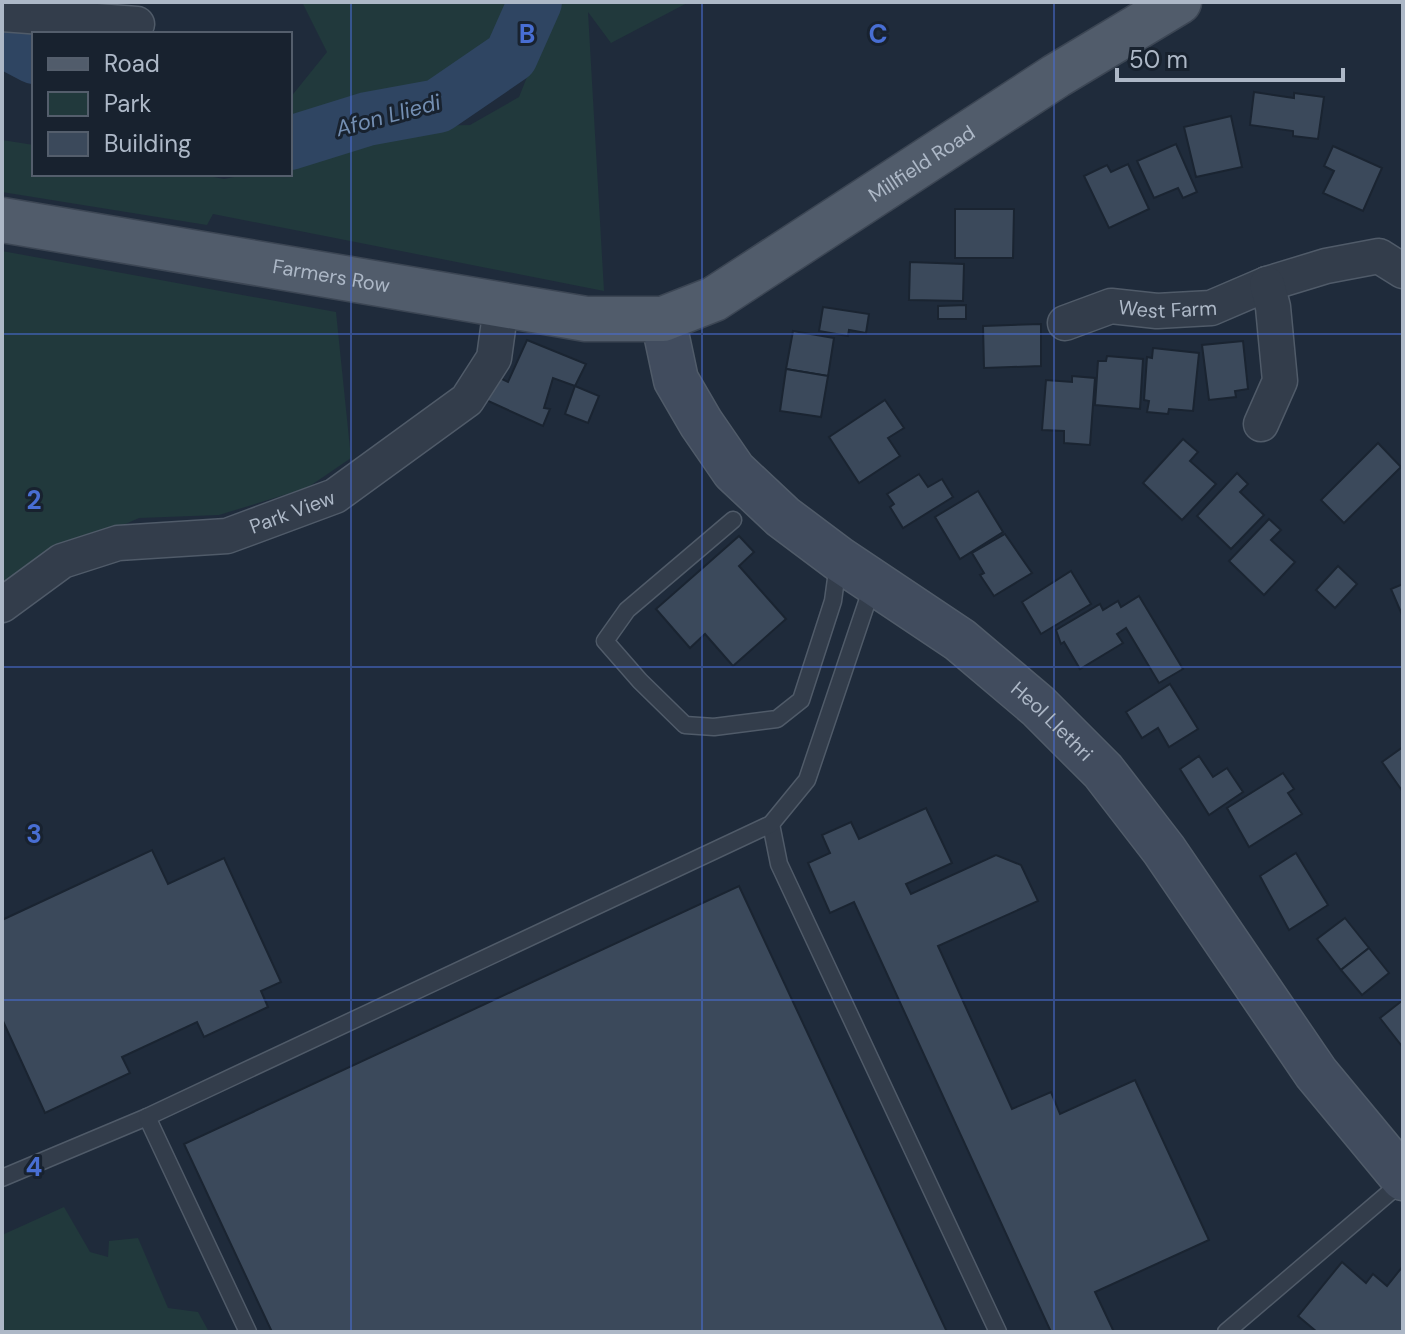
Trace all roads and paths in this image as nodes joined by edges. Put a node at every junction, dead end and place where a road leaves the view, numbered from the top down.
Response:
1 (1179, 2) edge
2 (2, 14) edge
3 (137, 24) dead end
4 (2, 220) edge
5 (1403, 271) edge
6 (1267, 284) junction
7 (501, 307) junction
8 (663, 319) junction
9 (1065, 323) dead end
10 (1261, 424) dead end
11 (733, 520) dead end
12 (856, 571) junction
13 (2, 605) edge
14 (771, 824) junction
15 (147, 1117) junction
16 (1397, 1165) edge
17 (2, 1178) edge
18 (248, 1332) edge
19 (998, 1332) edge
20 (1226, 1332) edge

1 - 8 main road, Millfield Road
2 - 3 street
4 - 7 main road, Farmers Row
5 - 6 street, West Farm
6 - 9 street, West Farm
6 - 10 street
7 - 8 main road, Farmers Row
7 - 13 street, Park View
8 - 12 main road, Heol Llethri
11 - 12 lane
12 - 14 lane
12 - 16 main road, Heol Llethri
14 - 15 lane
14 - 19 lane
15 - 17 lane
15 - 18 lane
16 - 20 lane

